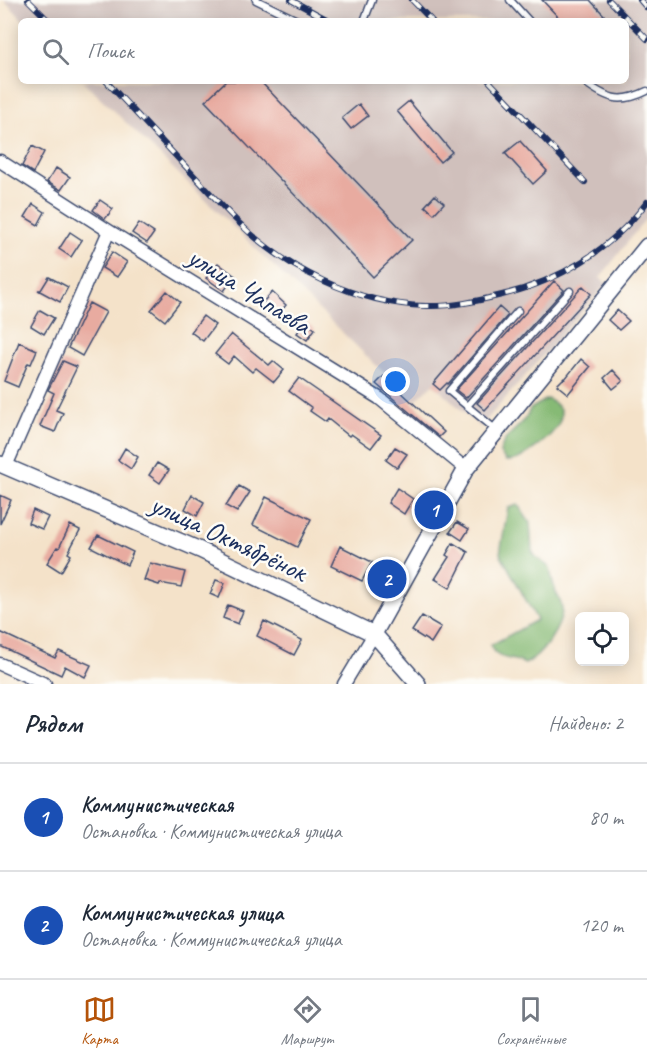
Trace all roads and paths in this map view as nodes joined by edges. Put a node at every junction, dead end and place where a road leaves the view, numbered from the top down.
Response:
1 (256, 0) edge
2 (372, 0) edge
3 (510, 0) edge
4 (293, 18) edge
5 (365, 18) edge
6 (526, 18) edge
7 (587, 84) edge
8 (647, 91) edge
9 (0, 161) edge
10 (110, 231) junction
11 (647, 246) edge
12 (570, 291) dead end
13 (518, 311) dead end
14 (467, 406) junction
15 (496, 430) junction
16 (3, 465) edge
17 (466, 469) junction
18 (374, 634) junction
19 (0, 664) edge
20 (45, 684) edge
21 (344, 684) edge
22 (418, 684) edge

1 - 4 lane
2 - 5 lane
3 - 6 lane
7 - 8 lane
9 - 10 street, улица Чапаева
10 - 16 street
10 - 17 street, улица Чапаева
11 - 15 street
12 - 14 lane
13 - 14 lane
14 - 15 lane
15 - 17 street
16 - 18 street, улица Октябрёнок
17 - 18 street
18 - 21 street
18 - 22 street, улица Октябрёнок
19 - 20 street

